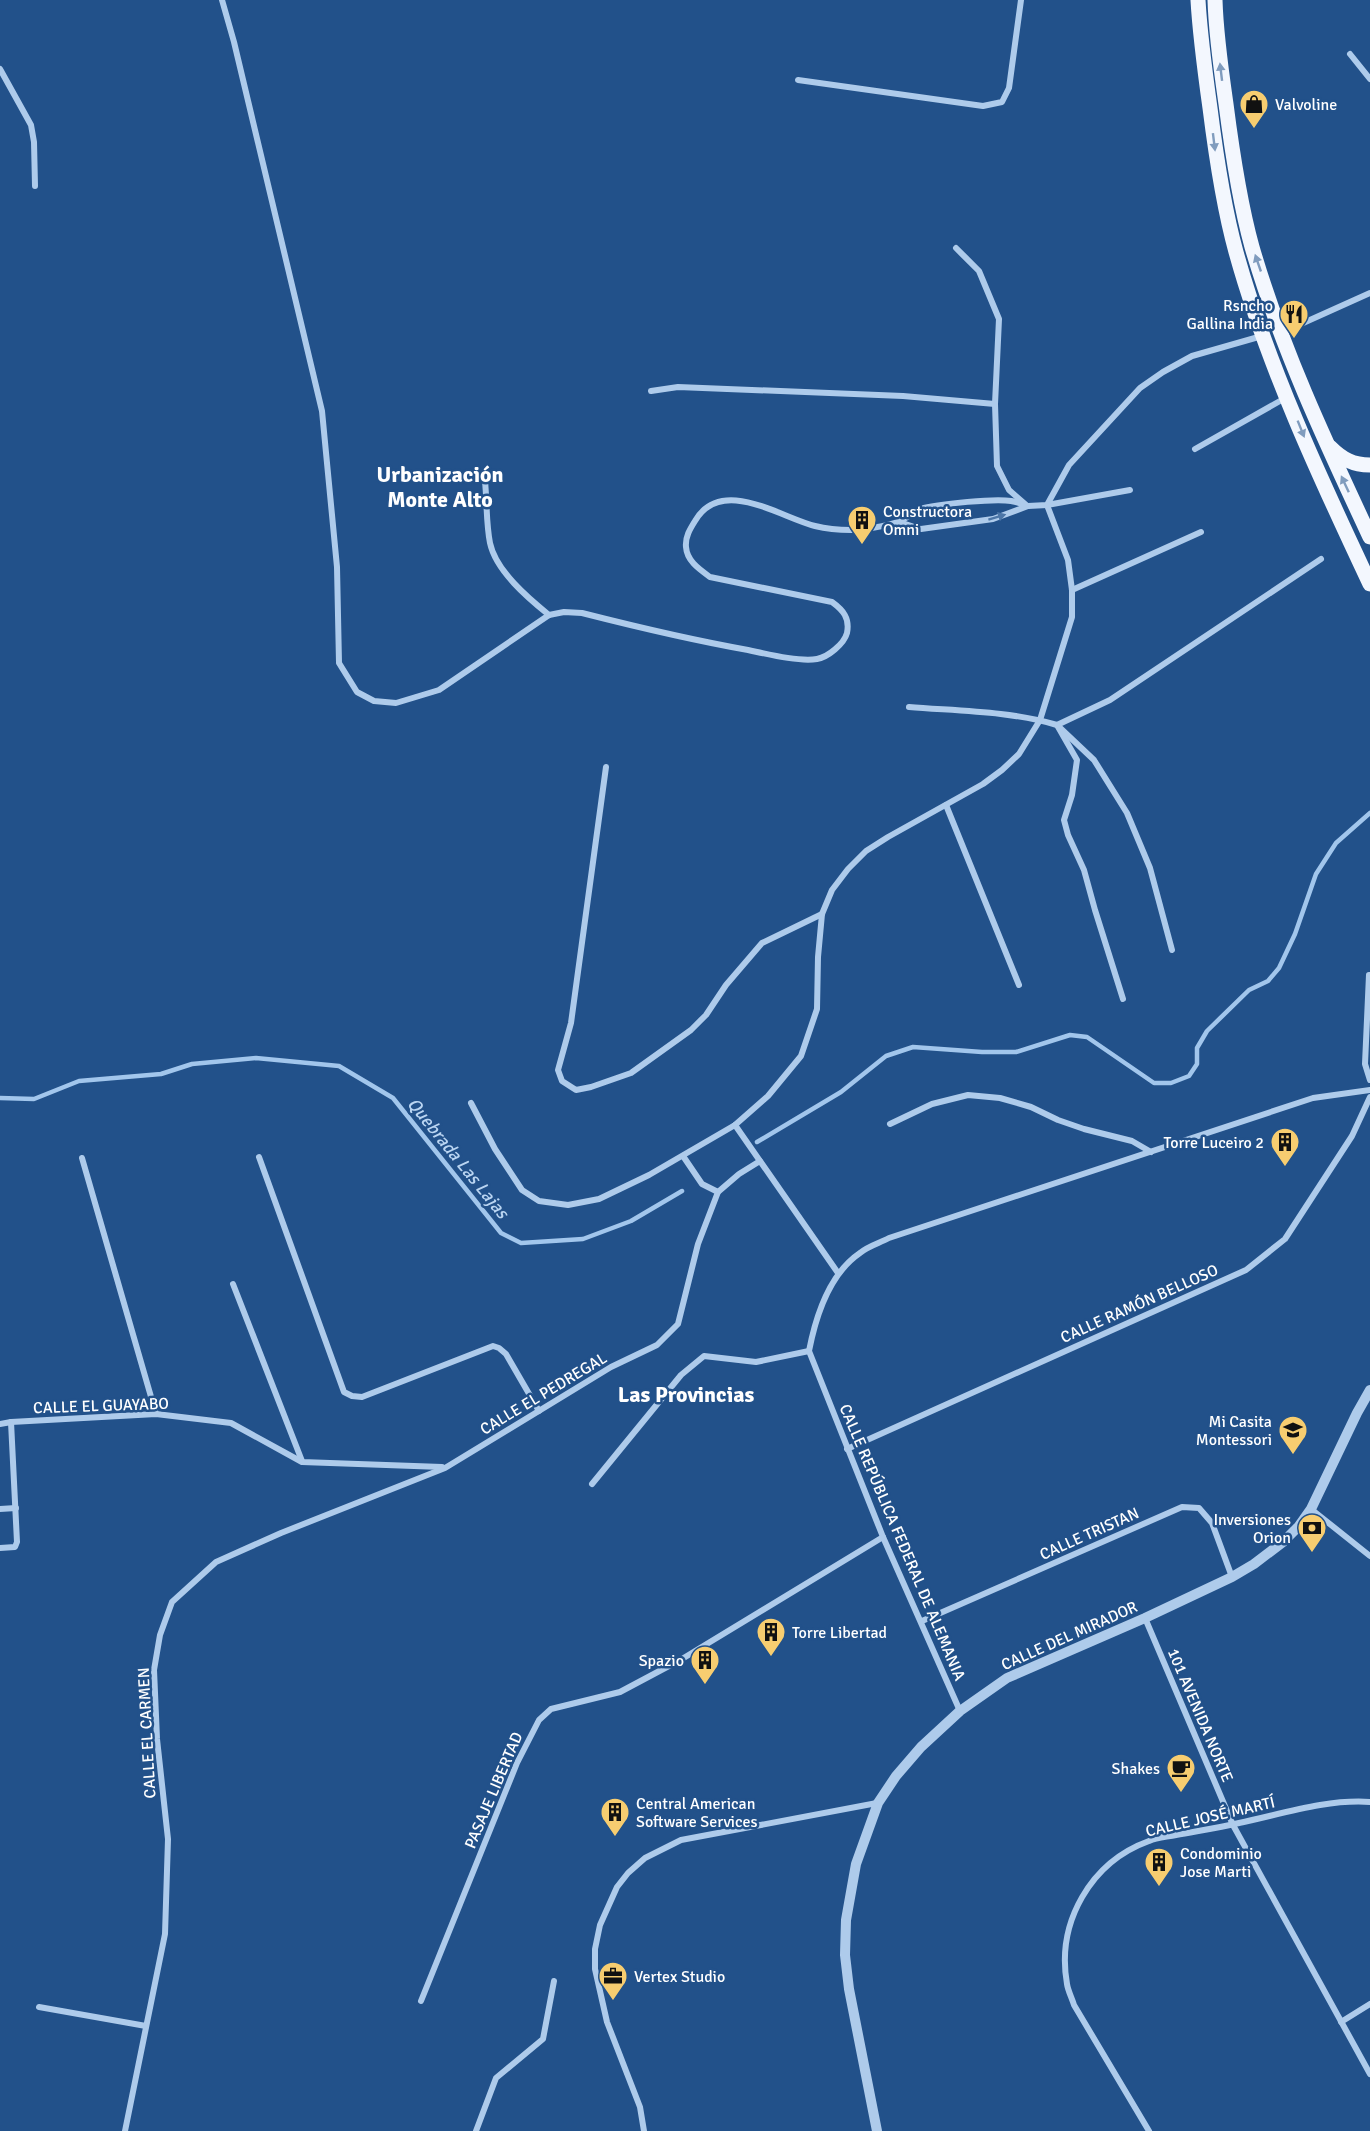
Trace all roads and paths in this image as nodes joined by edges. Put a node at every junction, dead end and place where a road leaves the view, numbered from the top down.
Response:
1 (222, 0) edge
2 (1021, 0) edge
3 (1198, 0) edge
4 (1215, 0) edge
5 (1350, 54) dead end
6 (0, 69) edge
7 (1370, 79) edge
8 (798, 80) dead end
9 (34, 186) dead end
10 (956, 248) dead end
11 (1370, 292) edge
12 (1281, 333) junction
13 (1263, 336) junction
14 (651, 391) dead end
15 (1288, 397) junction
16 (995, 404) junction
17 (1326, 443) junction
18 (1195, 449) dead end
19 (1370, 465) edge
20 (485, 481) dead end
21 (1130, 490) dead end
22 (1047, 505) junction
23 (1028, 506) junction
24 (899, 522) junction
25 (1201, 532) dead end
26 (1370, 537) edge
27 (1321, 559) dead end
28 (1370, 584) edge
29 (1072, 590) junction
30 (549, 615) junction
31 (909, 707) dead end
32 (1040, 720) junction
33 (1057, 725) junction
34 (606, 767) dead end
35 (946, 805) junction
36 (822, 914) junction
37 (1172, 950) dead end
38 (1369, 975) edge
39 (1019, 985) dead end
40 (1123, 999) dead end
41 (1370, 1080) edge
42 (1370, 1090) edge
43 (1370, 1097) edge
44 (471, 1103) dead end
45 (735, 1125) junction
46 (890, 1125) dead end
47 (1151, 1152) junction
48 (683, 1156) junction
49 (259, 1157) dead end
50 (82, 1158) dead end
51 (759, 1161) junction
52 (718, 1192) junction
53 (838, 1274) junction
54 (233, 1284) dead end
55 (809, 1351) junction
56 (1370, 1390) edge
57 (539, 1410) junction
58 (156, 1414) junction
59 (11, 1422) junction
60 (0, 1424) edge
61 (847, 1449) junction
62 (302, 1462) junction
63 (445, 1467) junction
64 (592, 1484) dead end
65 (16, 1508) junction
66 (0, 1509) edge
67 (1311, 1509) junction
68 (883, 1537) junction
69 (0, 1548) edge
70 (1370, 1556) edge
71 (1232, 1577) junction
72 (1145, 1618) junction
73 (922, 1621) junction
74 (960, 1711) junction
75 (1370, 1802) edge
76 (878, 1803) junction
77 (1233, 1825) junction
78 (554, 1981) dead end
79 (421, 2001) dead end
80 (1370, 2004) edge
81 (39, 2007) dead end
82 (1341, 2022) junction
83 (146, 2026) junction
84 (1370, 2074) edge
85 (125, 2131) edge
86 (476, 2131) edge
87 (644, 2131) edge
88 (877, 2131) edge
89 (1149, 2131) edge

1 - 30 street
2 - 8 street
3 -> 13 main road
12 -> 4 main road
5 - 7 street
6 - 9 street
10 - 16 street
11 - 12 street
12 - 17 main road
13 - 15 main road
13 - 22 street
14 - 16 street
15 - 18 street
15 -> 28 main road
16 - 23 street
17 - 19 main road
26 -> 17 main road
20 - 30 street
21 - 22 street
22 - 23 street
22 - 29 street
24 -> 23 street
23 - 24 street
24 - 30 street
25 - 29 street
27 - 33 street
29 - 32 street
31 - 32 street
32 - 33 street
32 - 35 street
33 - 37 street
33 - 40 street
34 - 36 street
35 - 36 street
35 - 39 street
36 - 45 street
38 - 41 street
42 - 47 street
43 - 61 street, CALLE RAMÓN BELLOSO
44 - 48 street
45 - 48 street
45 - 51 street
46 - 47 street
47 - 53 street
48 - 52 street
49 - 57 street
50 - 58 street
51 - 52 street
51 - 53 street
52 - 57 street, CALLE EL PEDREGAL
53 - 55 street
54 - 62 street
55 - 61 street, CALLE REPÚBLICA FEDERAL DE ALEMANIA
55 - 64 street
56 - 67 street, CALLE DEL MIRADOR
57 - 63 street, CALLE EL PEDREGAL
58 - 59 street, CALLE EL GUAYABO
58 - 62 street, CALLE EL GUAYABO
59 - 60 street, CALLE EL GUAYABO
59 - 65 street
61 - 68 street, CALLE REPÚBLICA FEDERAL DE ALEMANIA
62 - 63 street, CALLE EL GUAYABO
63 - 83 street, CALLE EL CARMEN
65 - 66 street
65 - 69 street
67 - 70 street
67 - 71 street, CALLE DEL MIRADOR
68 - 73 street, CALLE REPÚBLICA FEDERAL DE ALEMANIA
68 - 79 street, PASAJE LIBERTAD
71 - 72 street, CALLE DEL MIRADOR
71 - 73 street, CALLE TRISTAN
72 - 74 street, CALLE DEL MIRADOR
72 - 77 street, 101 AVENIDA NORTE
73 - 74 street, CALLE REPÚBLICA FEDERAL DE ALEMANIA
74 - 76 street, CALLE DEL MIRADOR
75 - 77 street, CALLE JOSÉ MARTÍ
76 - 87 street
76 - 88 street, CALLE DEL MIRADOR
77 - 82 street, 101 AVENIDA NORTE
77 - 89 street, CALLE JOSÉ MARTÍ
78 - 86 street
80 - 82 street
81 - 83 street
82 - 84 street, 101 AVENIDA NORTE
83 - 85 street, CALLE EL CARMEN

